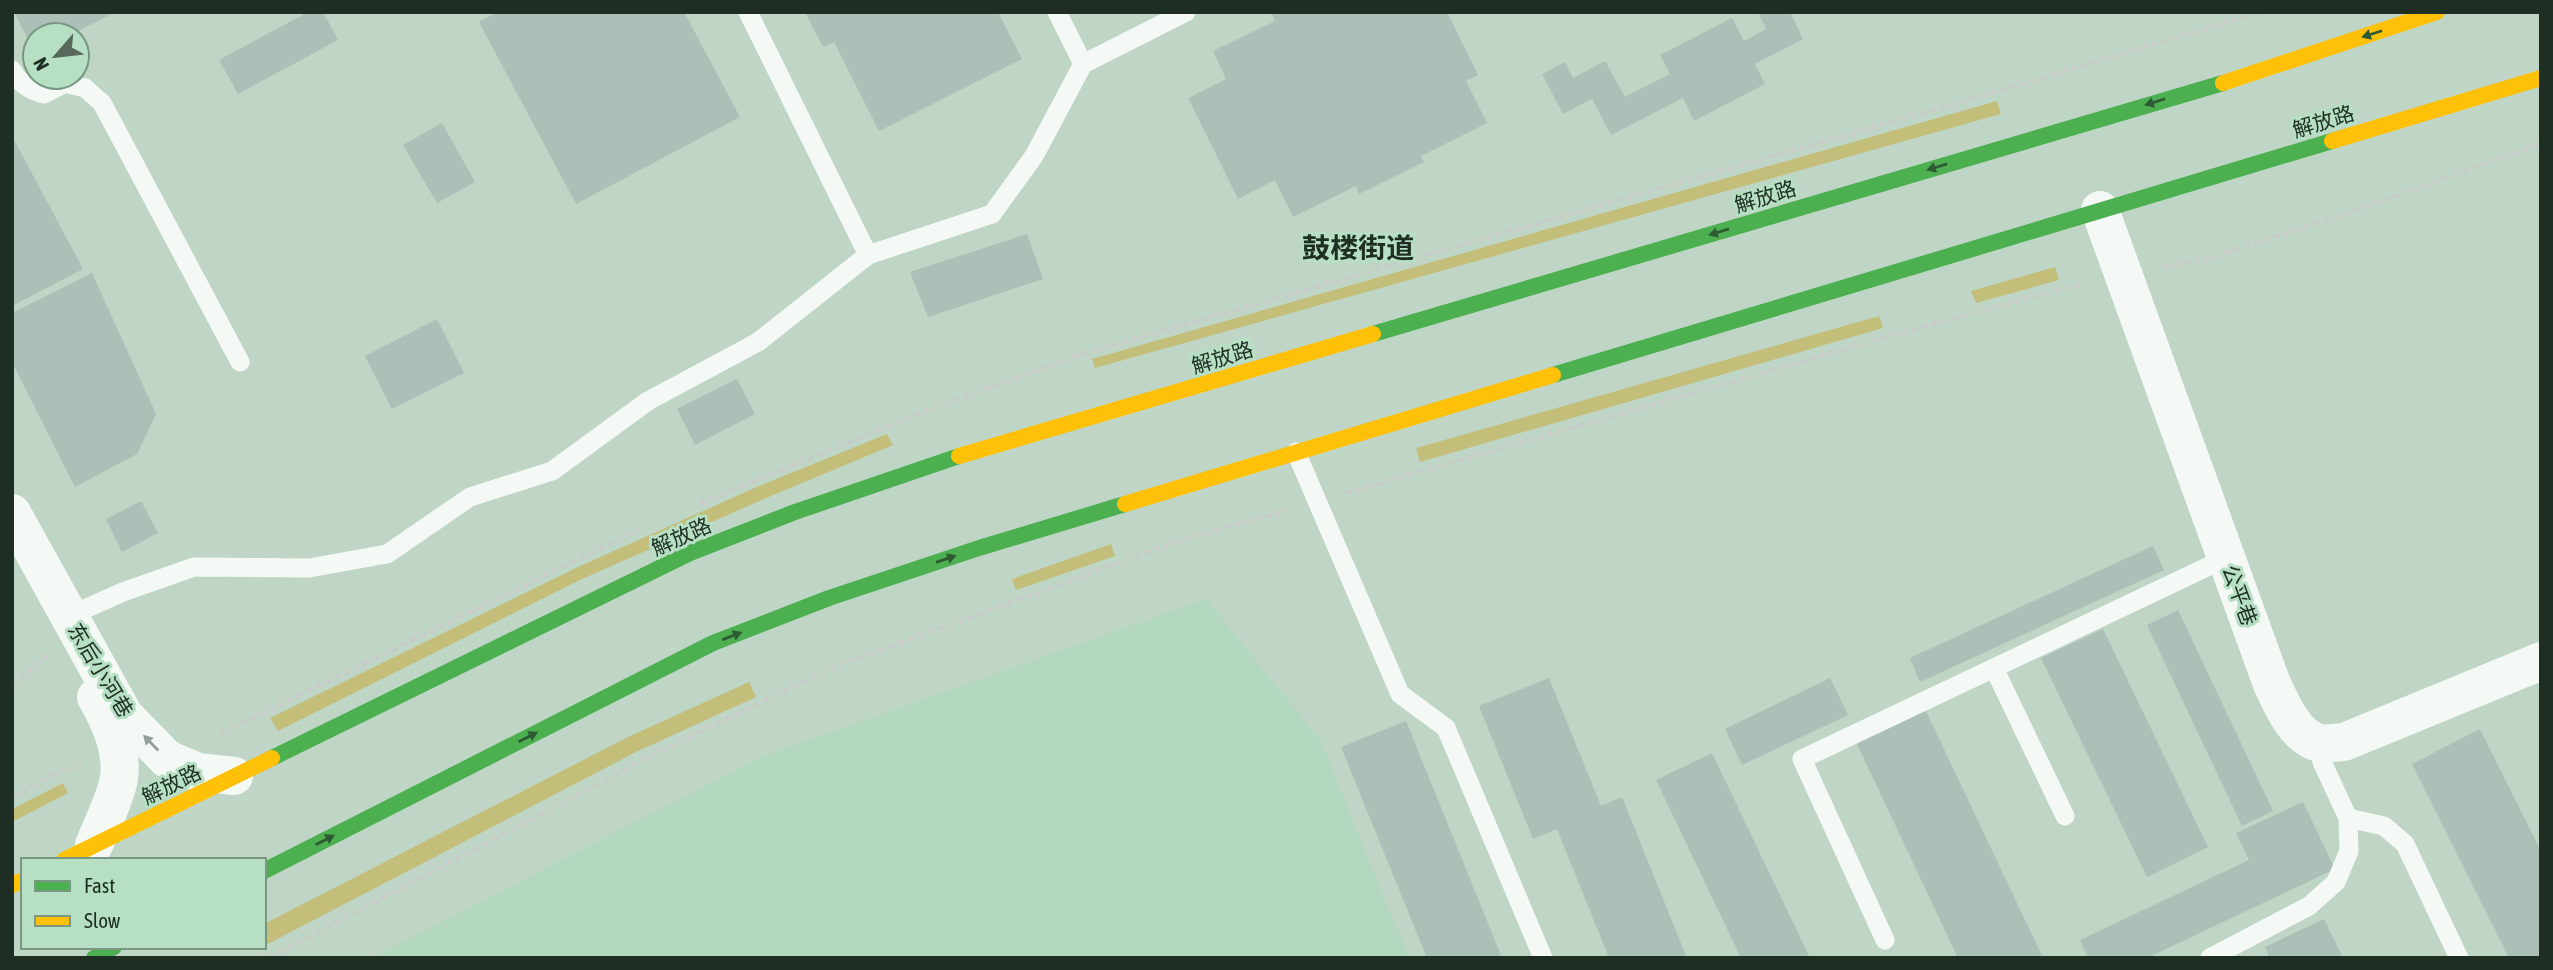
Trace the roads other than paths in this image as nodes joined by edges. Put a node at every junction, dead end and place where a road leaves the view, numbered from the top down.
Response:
1 (748, 12) edge
2 (1057, 12) edge
3 (1186, 12) edge
4 (2437, 12) edge
5 (1083, 64) junction
6 (12, 70) edge
7 (2541, 78) edge
8 (2100, 210) junction
9 (868, 255) junction
10 (240, 362) dead end
11 (1296, 452) junction
12 (12, 513) edge
13 (12, 545) edge
14 (2226, 558) junction
15 (61, 634) junction
16 (2541, 661) edge
17 (1994, 668) junction
18 (2318, 743) junction
19 (234, 776) junction
20 (2065, 816) dead end
21 (2348, 818) junction
22 (79, 852) edge
23 (266, 870) edge
24 (1885, 940) dead end
25 (2244, 940) junction
26 (110, 949) edge
27 (94, 958) edge
28 (1543, 958) edge
29 (2210, 958) edge
30 (2253, 958) edge
31 (2459, 958) edge

1 - 9 lane
2 - 5 lane
3 - 5 lane
4 -> 19 main road, 解放路
5 - 9 lane
6 - 10 lane
7 - 8 main road, 解放路
8 - 11 main road, 解放路
8 - 14 street, 公平巷
9 - 15 lane
23 -> 11 main road, 解放路
11 - 28 lane
12 - 15 street, 东后小河巷
13 - 22 street, 东后小河巷
14 - 17 lane
14 - 18 street, 公平巷
19 -> 15 street, 东后小河巷
16 - 18 street
17 - 20 lane
17 - 24 lane
18 - 21 lane
19 - 22 main road, 解放路
21 - 25 lane
21 - 31 lane
25 - 29 lane
25 - 30 lane
26 - 27 main road

